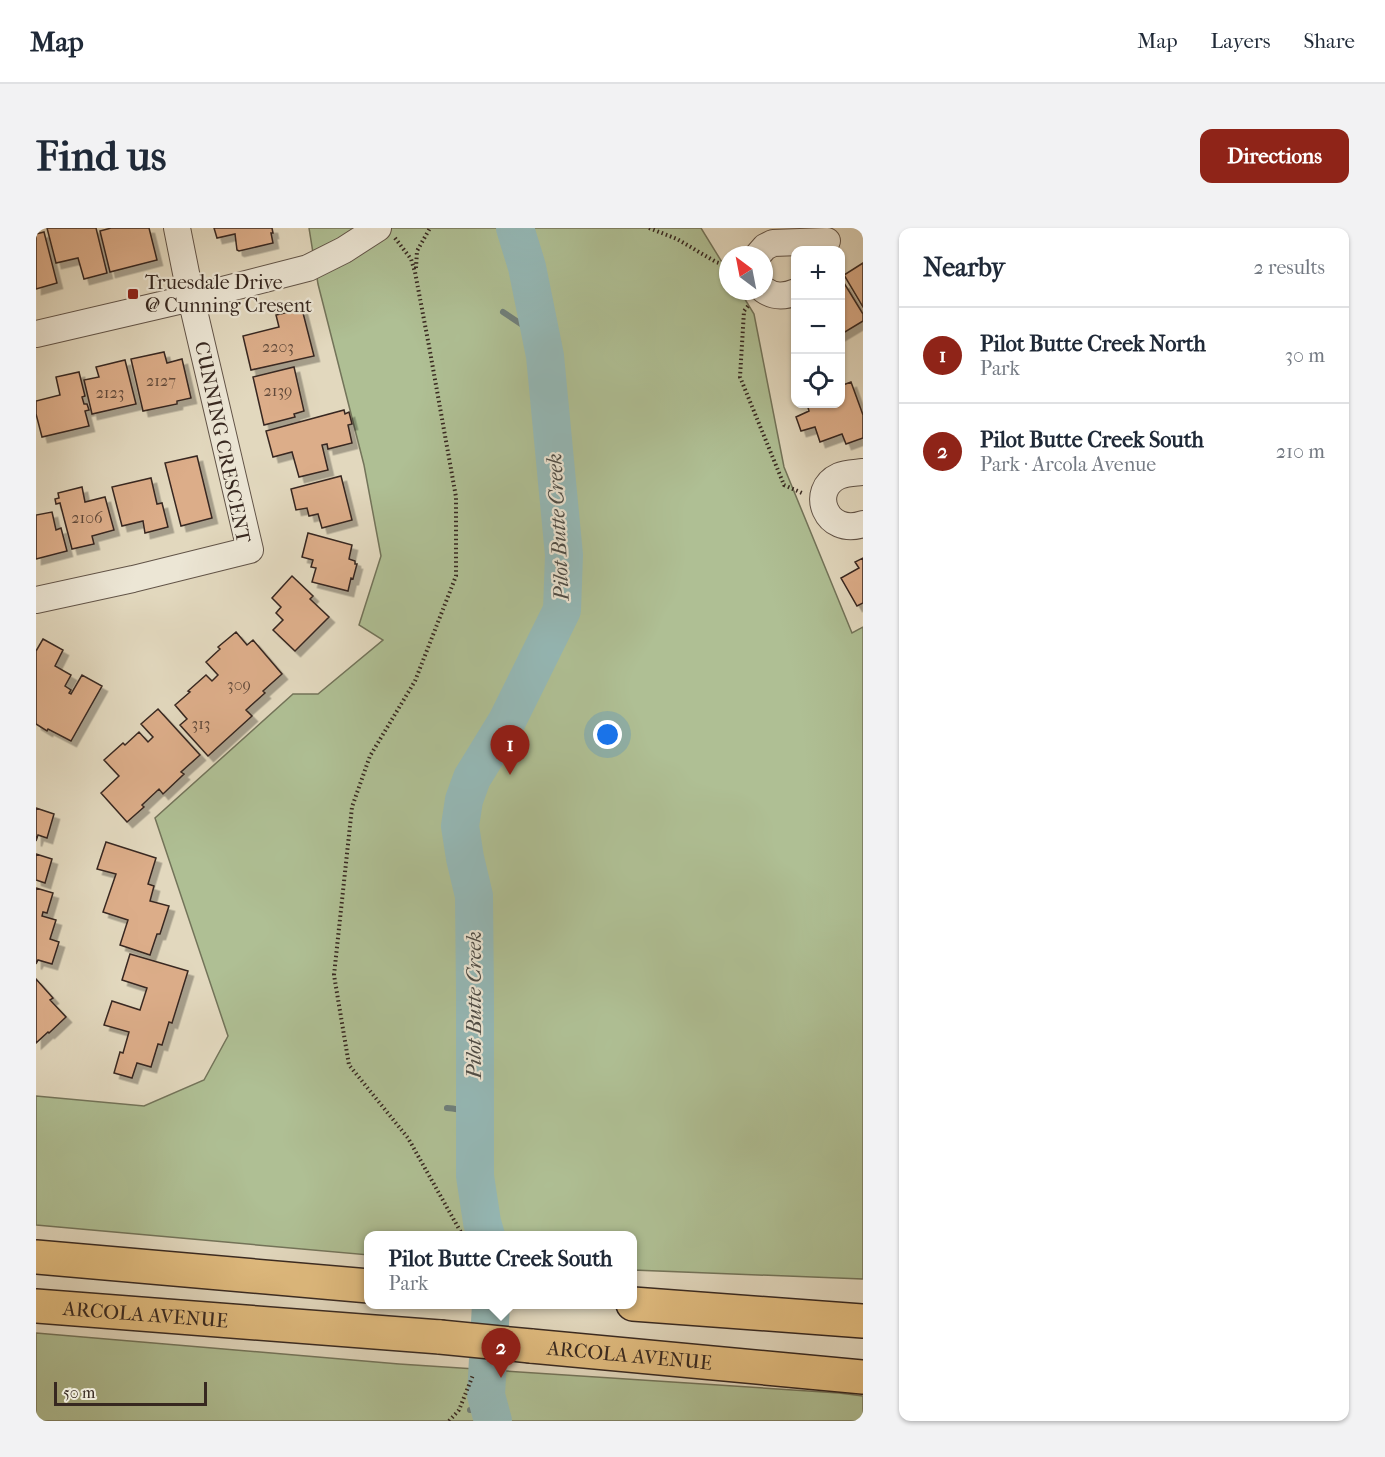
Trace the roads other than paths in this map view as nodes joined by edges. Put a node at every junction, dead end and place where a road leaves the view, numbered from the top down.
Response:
1 (177, 228) edge
2 (387, 234) edge
3 (832, 240) edge
4 (767, 246) edge
5 (791, 294) edge
6 (773, 295) edge
7 (191, 298) junction
8 (36, 334) edge
9 (863, 472) edge
10 (863, 524) edge
11 (36, 600) edge
12 (36, 1257) edge
13 (364, 1286) edge
14 (637, 1304) edge
15 (36, 1306) edge
16 (863, 1321) edge
17 (863, 1377) edge

1 - 7 street
2 - 7 street
3 - 4 street
5 - 6 street
7 - 8 street
7 - 11 street, CUNNING CRESCENT
9 - 10 street
12 - 13 main road
14 - 16 main road
15 - 17 main road, ARCOLA AVENUE, bridge

